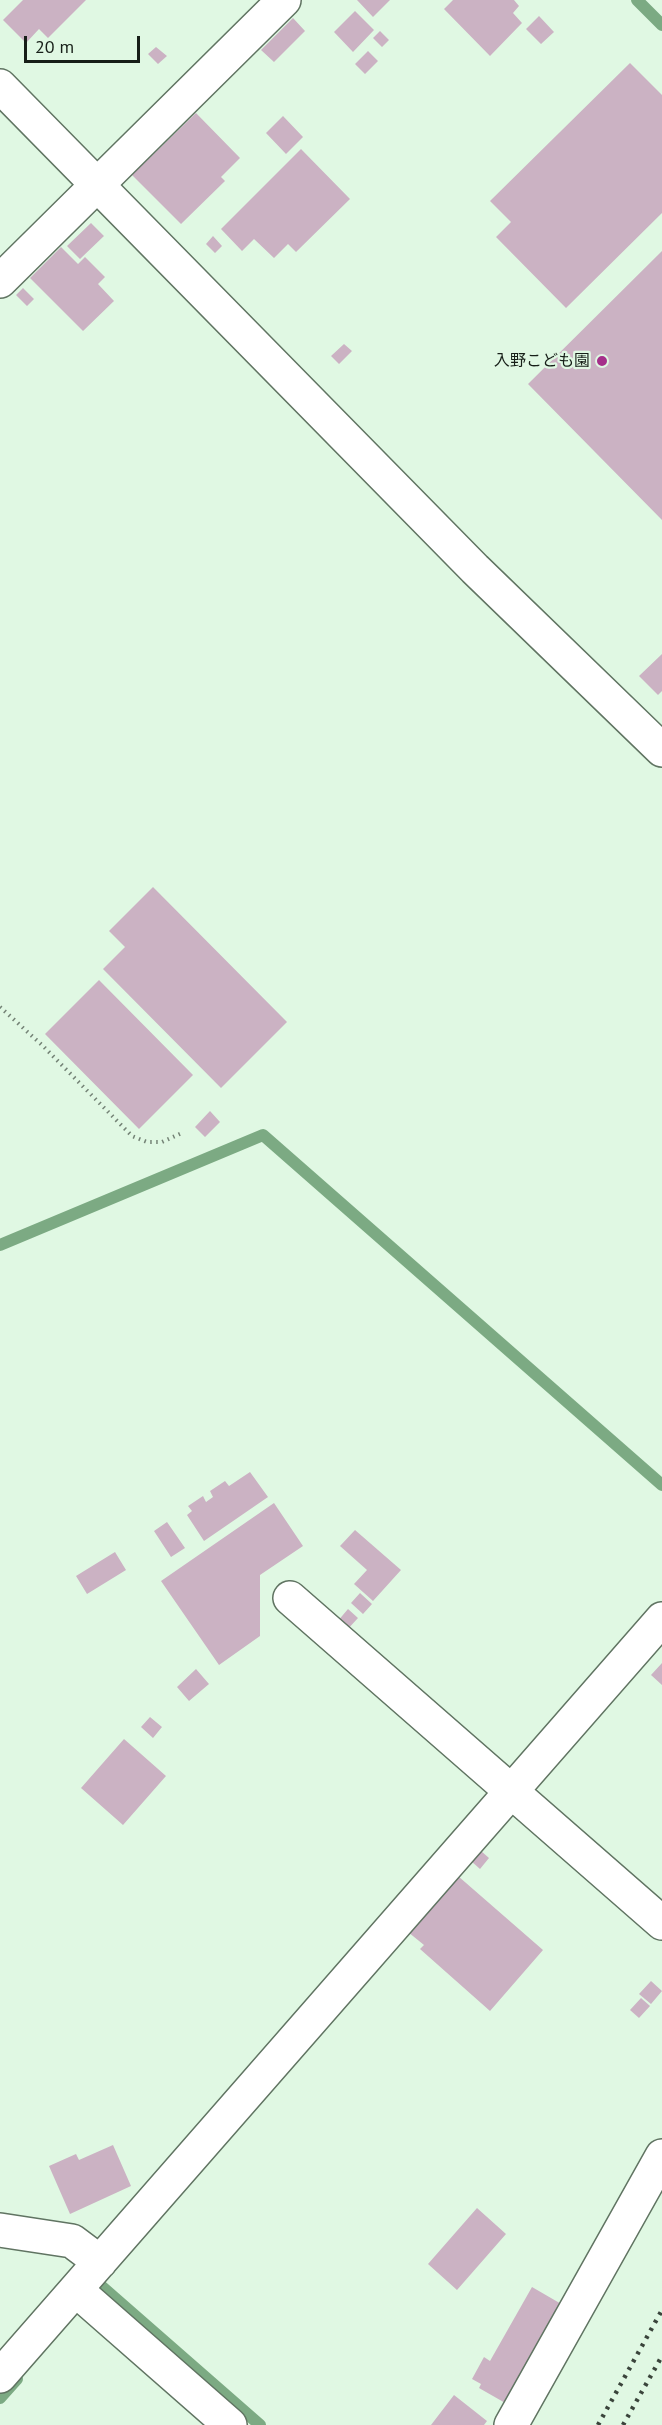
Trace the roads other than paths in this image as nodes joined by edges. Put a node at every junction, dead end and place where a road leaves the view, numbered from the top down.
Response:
1 (284, 0) edge
2 (0, 86) edge
3 (98, 184) junction
4 (0, 281) edge
5 (662, 750) edge
6 (290, 1598) dead end
7 (662, 1619) edge
8 (511, 1791) junction
9 (662, 1923) edge
10 (662, 2156) edge
11 (0, 2230) edge
12 (100, 2262) junction
13 (76, 2290) junction
14 (0, 2376) edge
15 (230, 2425) edge
16 (511, 2425) edge

1 - 3 street
2 - 3 street
3 - 4 street
3 - 5 street
6 - 8 street
7 - 8 street
8 - 9 street
8 - 12 street
10 - 16 street
11 - 12 street
12 - 13 street
13 - 14 street
13 - 15 street

